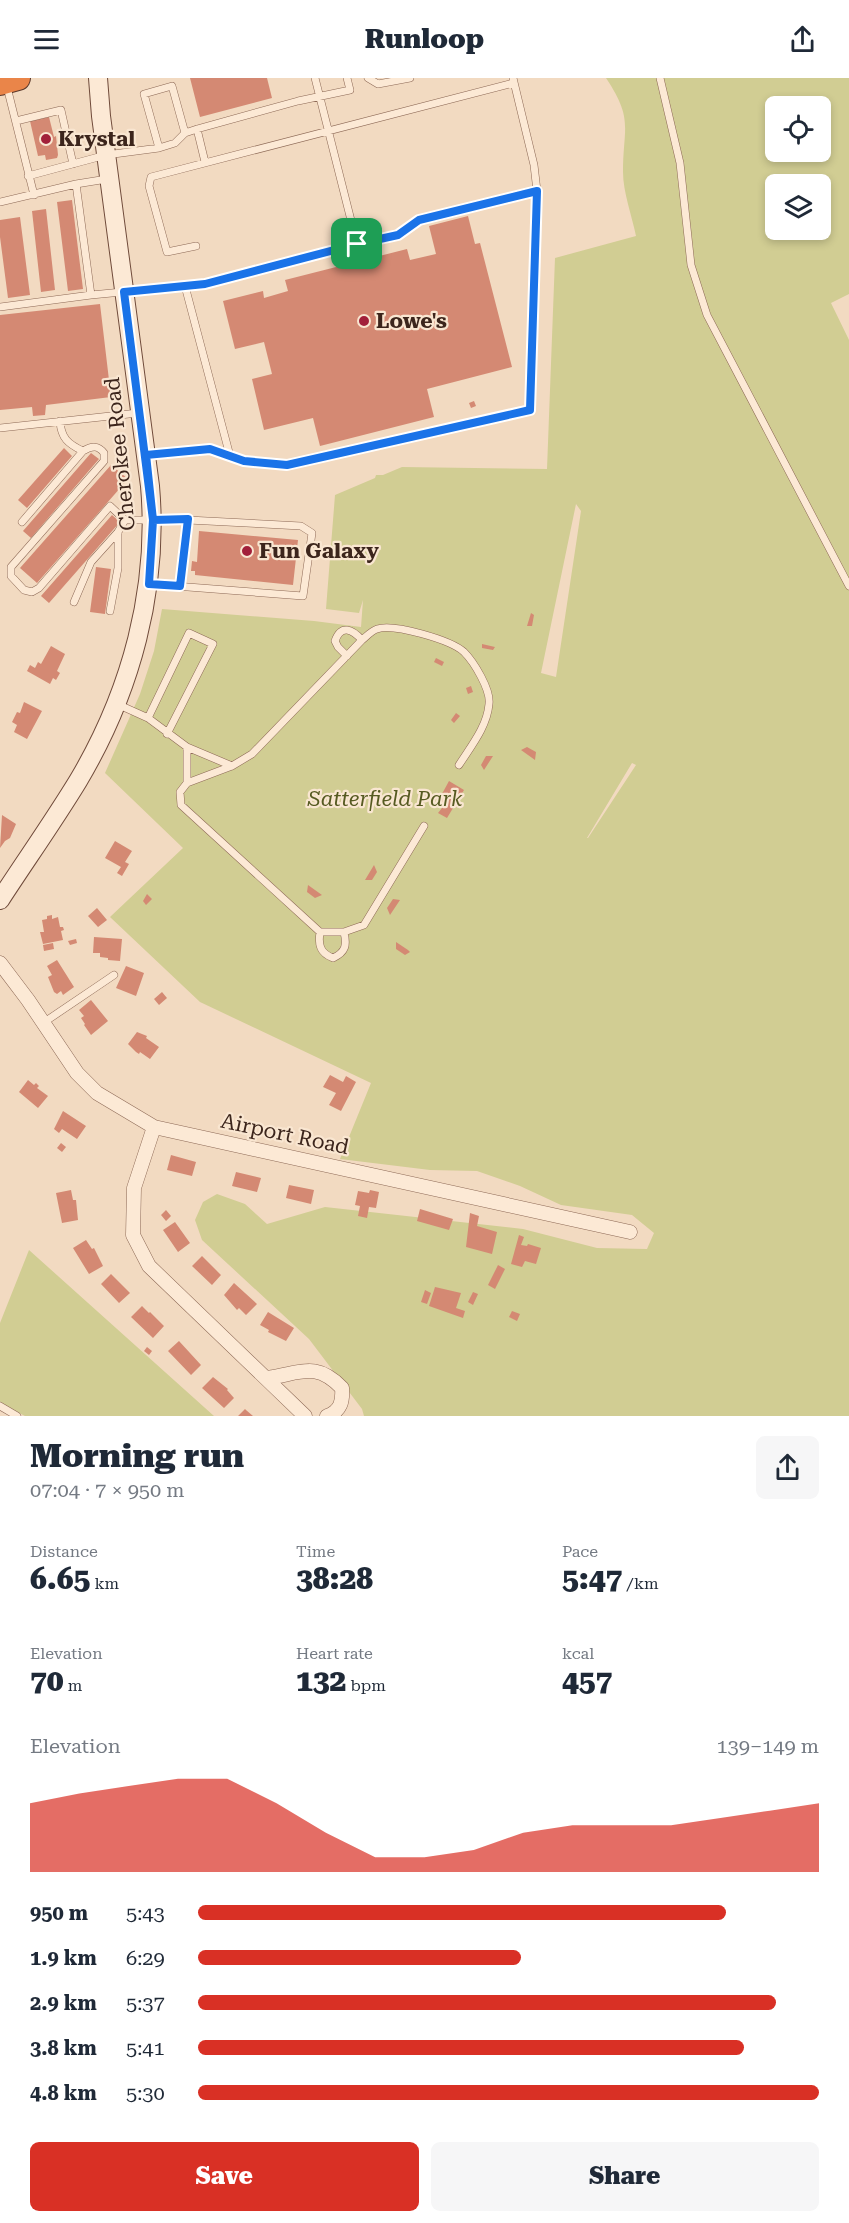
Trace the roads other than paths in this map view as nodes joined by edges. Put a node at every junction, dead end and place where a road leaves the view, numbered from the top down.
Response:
1 (98, 78) edge
2 (315, 78) edge
3 (347, 78) edge
4 (368, 78) edge
5 (410, 78) edge
6 (660, 78) edge
7 (513, 80) edge
8 (8, 81) edge
9 (320, 97) junction
10 (16, 121) junction
11 (197, 129) junction
12 (329, 131) junction
13 (185, 133) junction
14 (159, 148) junction
15 (106, 155) junction
16 (206, 162) junction
17 (73, 164) junction
18 (28, 176) junction
19 (110, 179) junction
20 (76, 184) junction
21 (537, 191) junction
22 (34, 195) junction
23 (0, 202) edge
24 (357, 244) junction
25 (196, 246) dead end
26 (185, 286) junction
27 (124, 292) junction
28 (91, 295) junction
29 (0, 307) edge
30 (140, 413) junction
31 (60, 421) junction
32 (0, 428) edge
33 (83, 451) junction
34 (146, 455) junction
35 (230, 456) junction
36 (188, 519) junction
37 (126, 520) junction
38 (153, 520) junction
39 (22, 522) dead end
40 (118, 532) junction
41 (149, 584) junction
42 (180, 586) junction
43 (849, 586) edge
44 (74, 602) dead end
45 (110, 611) dead end
46 (362, 640) junction
47 (346, 656) junction
48 (117, 704) junction
49 (148, 718) junction
50 (167, 734) junction
51 (187, 747) junction
52 (459, 765) dead end
53 (232, 766) junction
54 (187, 783) junction
55 (424, 826) dead end
56 (0, 900) edge
57 (320, 932) junction
58 (344, 932) junction
59 (0, 963) edge
60 (114, 975) dead end
61 (43, 1023) junction
62 (154, 1127) junction
63 (630, 1232) dead end
64 (266, 1378) junction
65 (0, 1406) edge
66 (17, 1416) edge
67 (305, 1416) edge
68 (327, 1416) edge

1 - 15 main road, Cherokee Road
2 - 9 lane
3 - 9 lane
4 - 5 lane
6 - 43 lane
7 - 12 lane
7 - 21 lane
8 - 10 lane
9 - 11 lane
9 - 12 lane
10 - 17 lane
10 - 18 lane
11 - 13 lane
11 - 16 lane
12 - 16 lane
12 - 24 lane
13 - 14 lane
13 - 14 lane
14 - 15 lane
15 - 17 lane
15 - 19 main road, Cherokee Road
16 - 25 lane
17 - 18 lane
18 - 22 lane
19 - 20 lane
19 - 27 main road, Cherokee Road
20 - 22 lane
20 - 28 lane
21 - 24 lane
21 - 35 lane
22 - 23 lane
24 - 26 lane
26 - 27 lane
26 - 35 lane
27 - 28 lane
27 - 30 main road, Cherokee Road
28 - 29 lane
30 - 31 lane
30 - 34 main road, Cherokee Road
31 - 32 lane
31 - 33 lane
33 - 37 lane
33 - 39 lane
34 - 35 lane
34 - 38 main road, Cherokee Road
36 - 38 lane
36 - 42 lane
36 - 42 lane
37 - 38 lane
37 - 40 lane
38 - 41 main road, Cherokee Road
40 - 44 lane
40 - 45 lane
41 - 42 lane
41 - 48 main road, Cherokee Road
46 - 47 lane
46 - 47 lane
46 - 52 lane
47 - 53 lane
48 - 49 lane
48 - 56 main road, Cherokee Road
49 - 50 lane
49 - 50 lane
50 - 51 lane
51 - 53 lane
51 - 54 lane
53 - 54 lane
54 - 57 lane
55 - 58 lane
57 - 58 lane
57 - 58 lane
59 - 61 street, Airport Road
60 - 61 lane
61 - 62 street, Airport Road
62 - 63 street, Airport Road
62 - 64 street
64 - 67 street
64 - 68 street
65 - 66 lane

